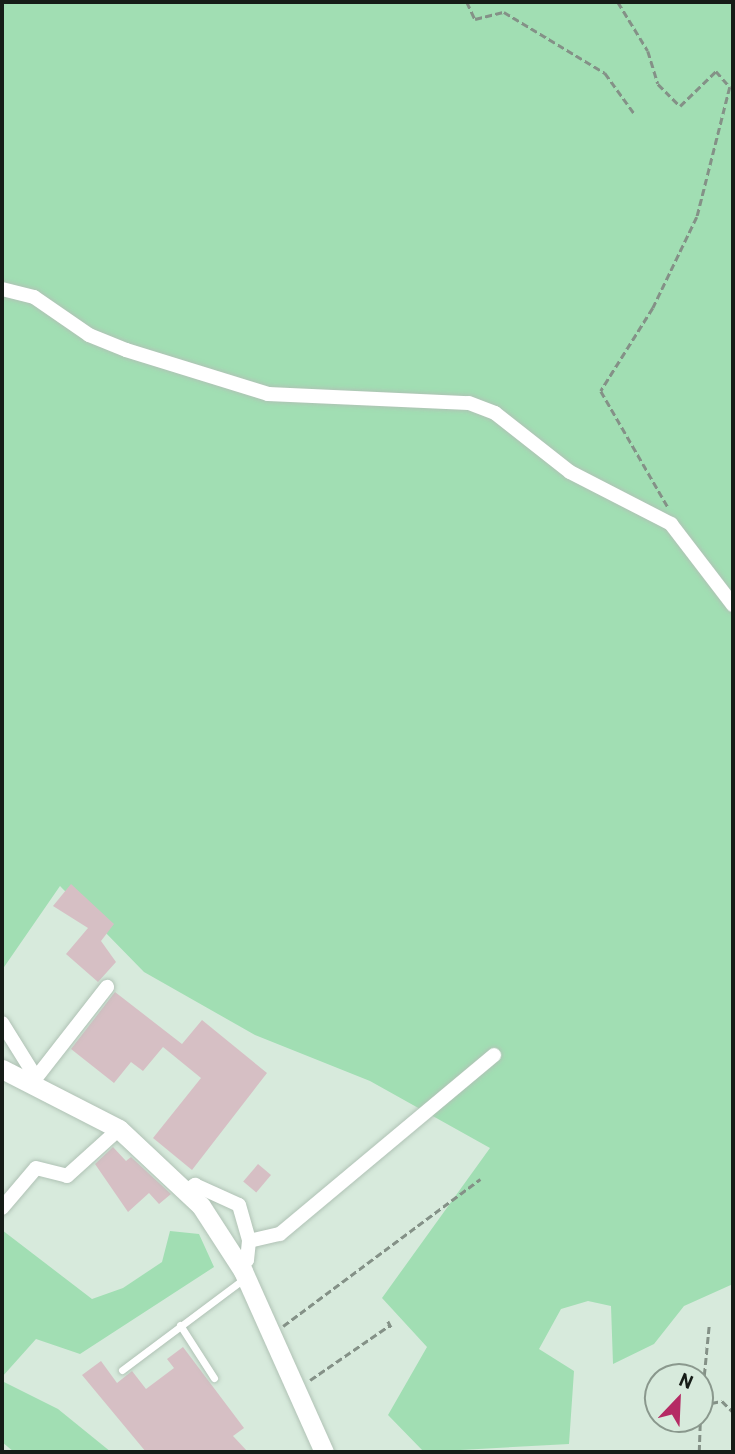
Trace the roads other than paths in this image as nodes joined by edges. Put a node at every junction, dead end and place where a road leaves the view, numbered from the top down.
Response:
1 (2, 289) edge
2 (733, 605) edge
3 (107, 987) dead end
4 (2, 1023) edge
5 (494, 1055) dead end
6 (2, 1069) edge
7 (34, 1079) junction
8 (119, 1129) junction
9 (188, 1191) junction
10 (2, 1208) edge
11 (249, 1241) junction
12 (243, 1271) junction
13 (180, 1325) junction
14 (122, 1370) dead end
15 (214, 1378) dead end
16 (324, 1452) edge

1 - 2 street
3 - 7 street
4 - 7 street
5 - 11 street
6 - 7 street
7 - 8 street
8 - 9 street
8 - 10 street
9 - 11 street
9 - 12 street
11 - 12 street
12 - 13 lane
12 - 16 street
13 - 14 lane
13 - 15 lane

